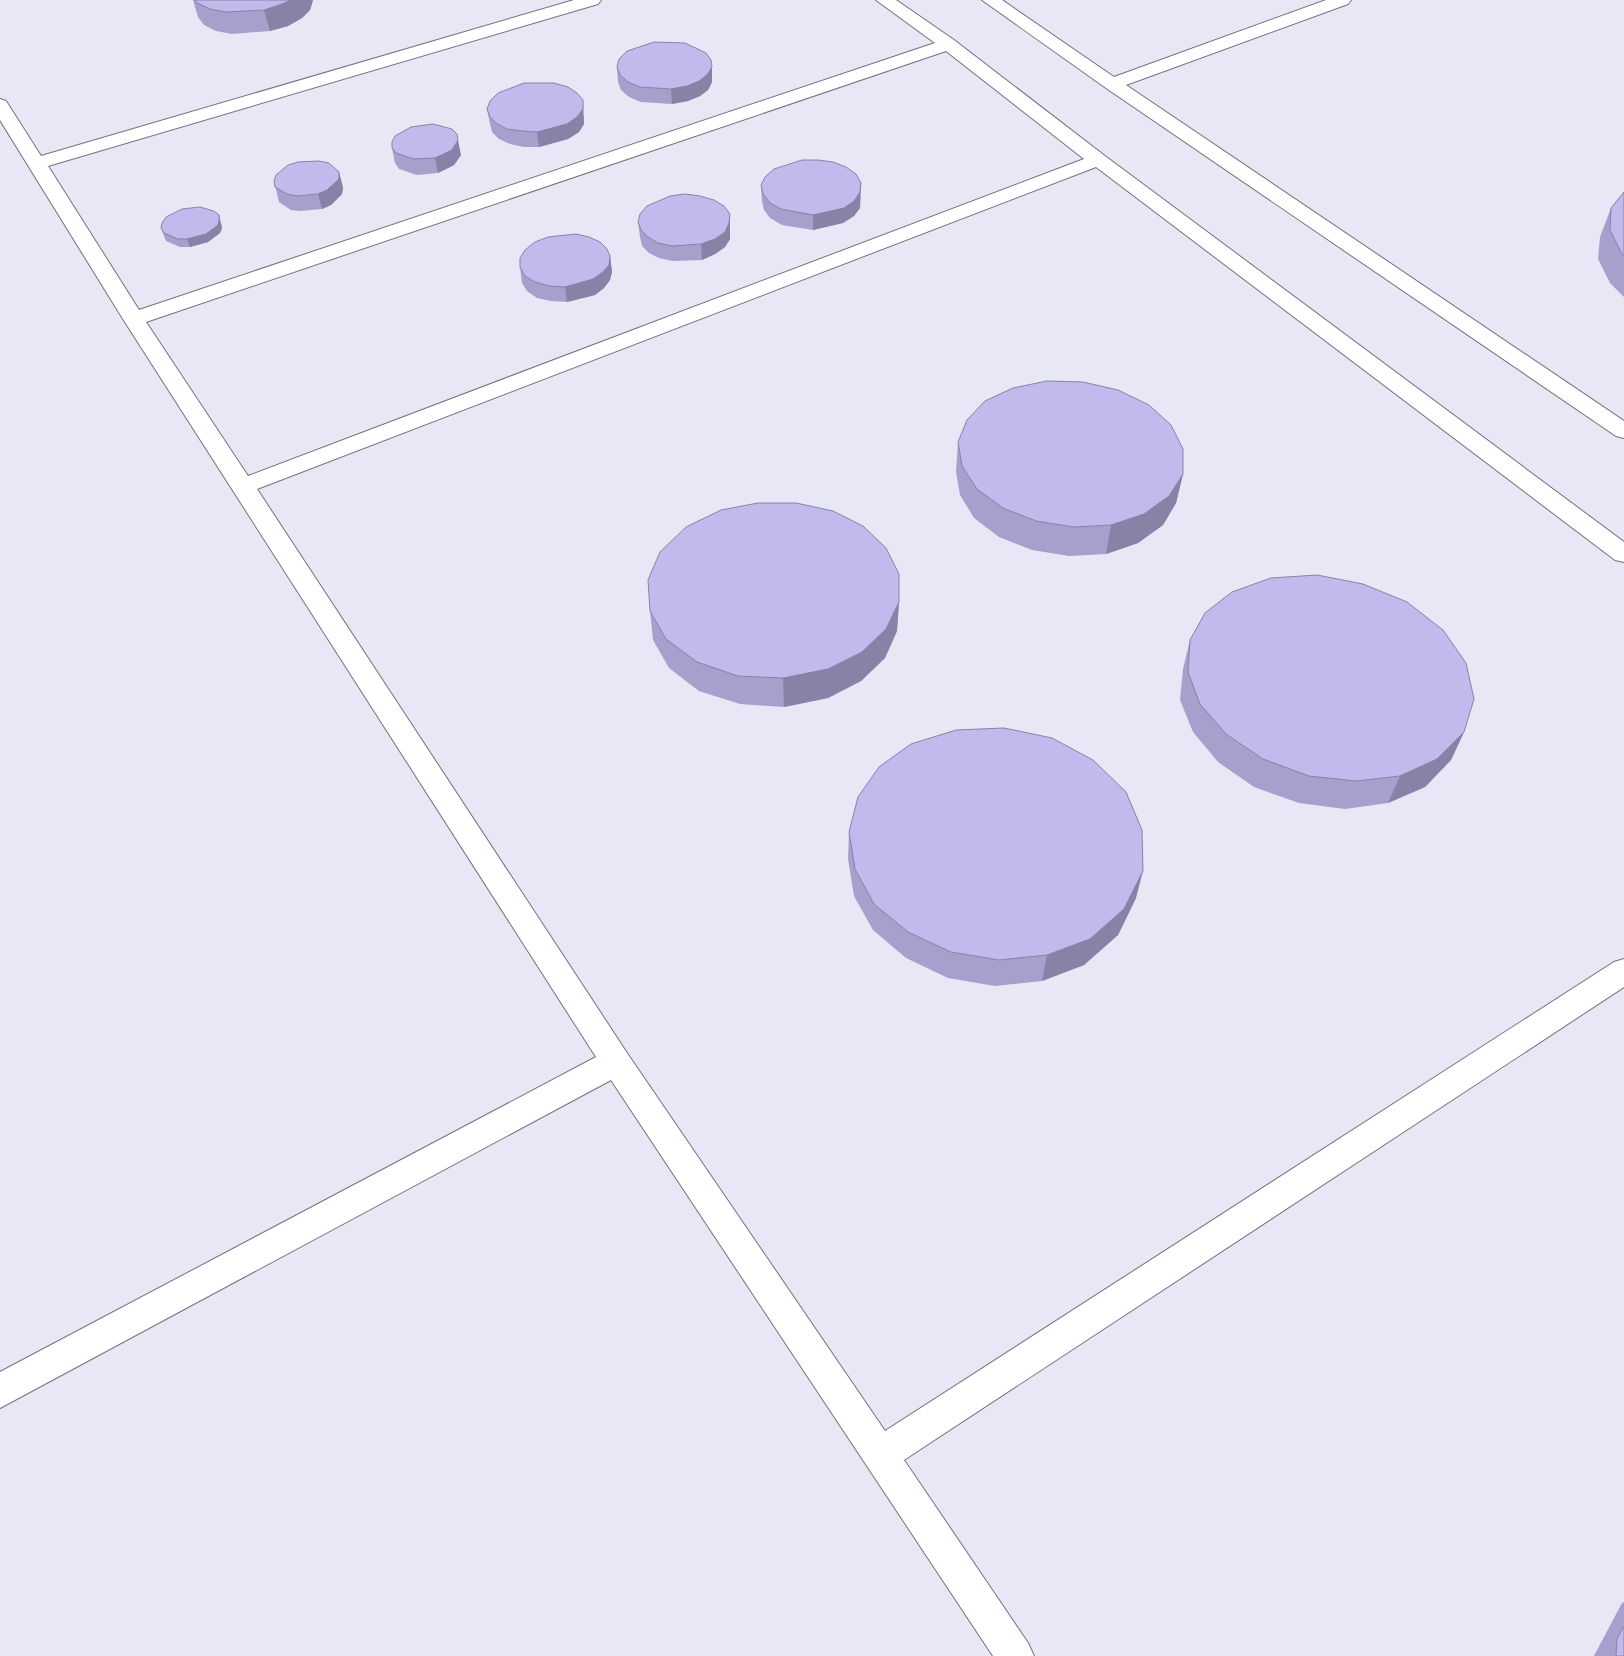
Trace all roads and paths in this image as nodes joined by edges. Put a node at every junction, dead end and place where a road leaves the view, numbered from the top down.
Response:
1 (592, 0) edge
2 (885, 0) edge
3 (991, 0) edge
4 (1342, 0) edge
5 (948, 44) junction
6 (1112, 84) junction
7 (0, 105) edge
8 (1098, 160) junction
9 (38, 163) junction
10 (134, 319) junction
11 (1624, 431) edge
12 (243, 486) junction
13 (1624, 554) edge
14 (1624, 971) edge
15 (616, 1062) junction
16 (0, 1391) edge
17 (880, 1456) junction
18 (1015, 1656) edge

1 - 9 lane
2 - 5 lane
3 - 6 lane
4 - 6 lane
5 - 8 lane
5 - 10 lane
6 - 11 lane
7 - 9 lane
8 - 12 lane
8 - 13 lane
9 - 10 lane
10 - 12 lane
12 - 15 lane
14 - 17 lane
15 - 16 lane
15 - 17 lane
17 - 18 lane

